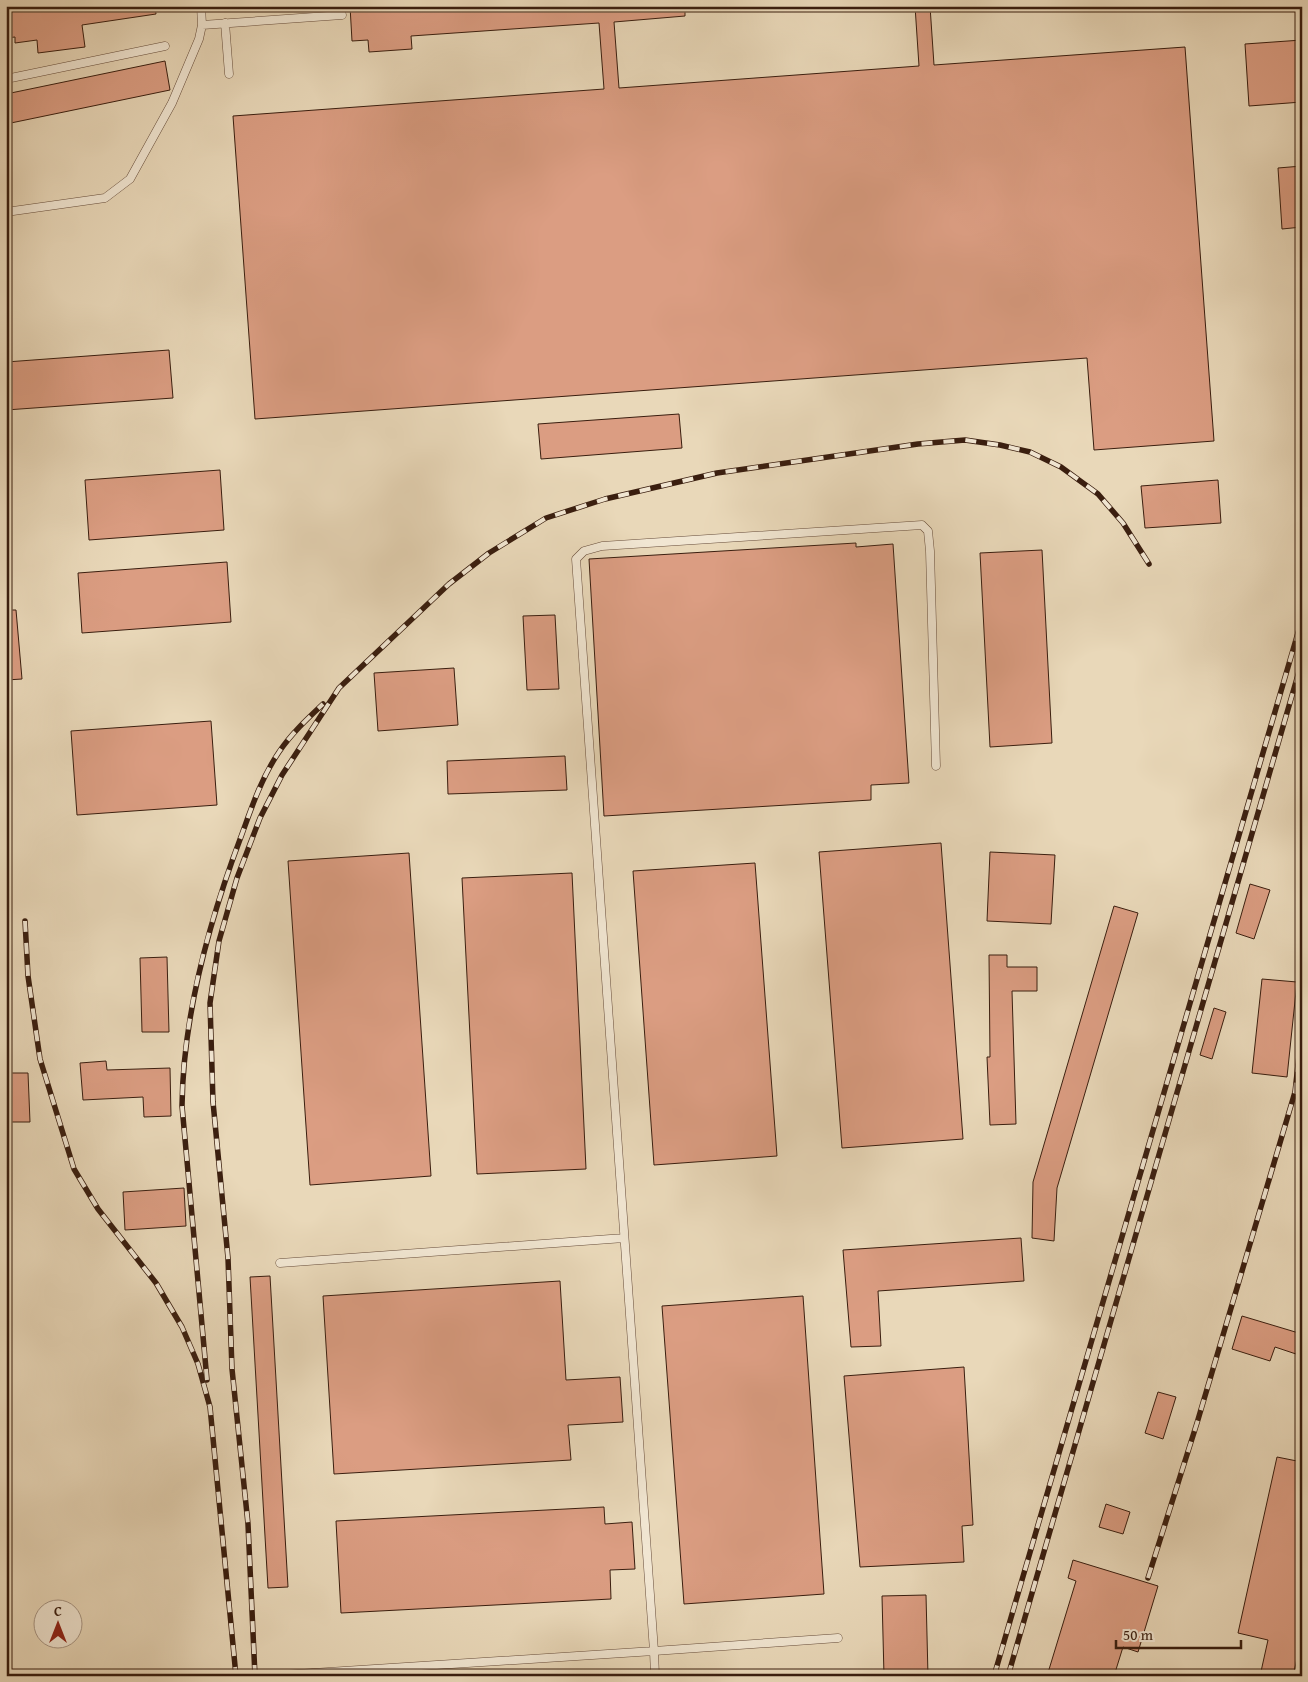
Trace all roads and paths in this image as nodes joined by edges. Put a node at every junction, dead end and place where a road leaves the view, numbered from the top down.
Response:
1 (202, 6) edge
2 (342, 15) dead end
3 (225, 23) junction
4 (202, 25) junction
5 (165, 46) dead end
6 (229, 74) dead end
7 (6, 78) edge
8 (6, 212) edge
9 (936, 766) dead end
10 (624, 1238) junction
11 (280, 1263) dead end
12 (838, 1638) dead end
13 (654, 1651) junction
14 (266, 1676) edge
15 (655, 1676) edge

1 - 4 lane
2 - 3 lane
3 - 4 lane
3 - 6 lane
4 - 8 lane
5 - 7 lane
9 - 10 lane
10 - 11 lane
10 - 13 lane
12 - 13 lane
13 - 14 lane
13 - 15 lane

